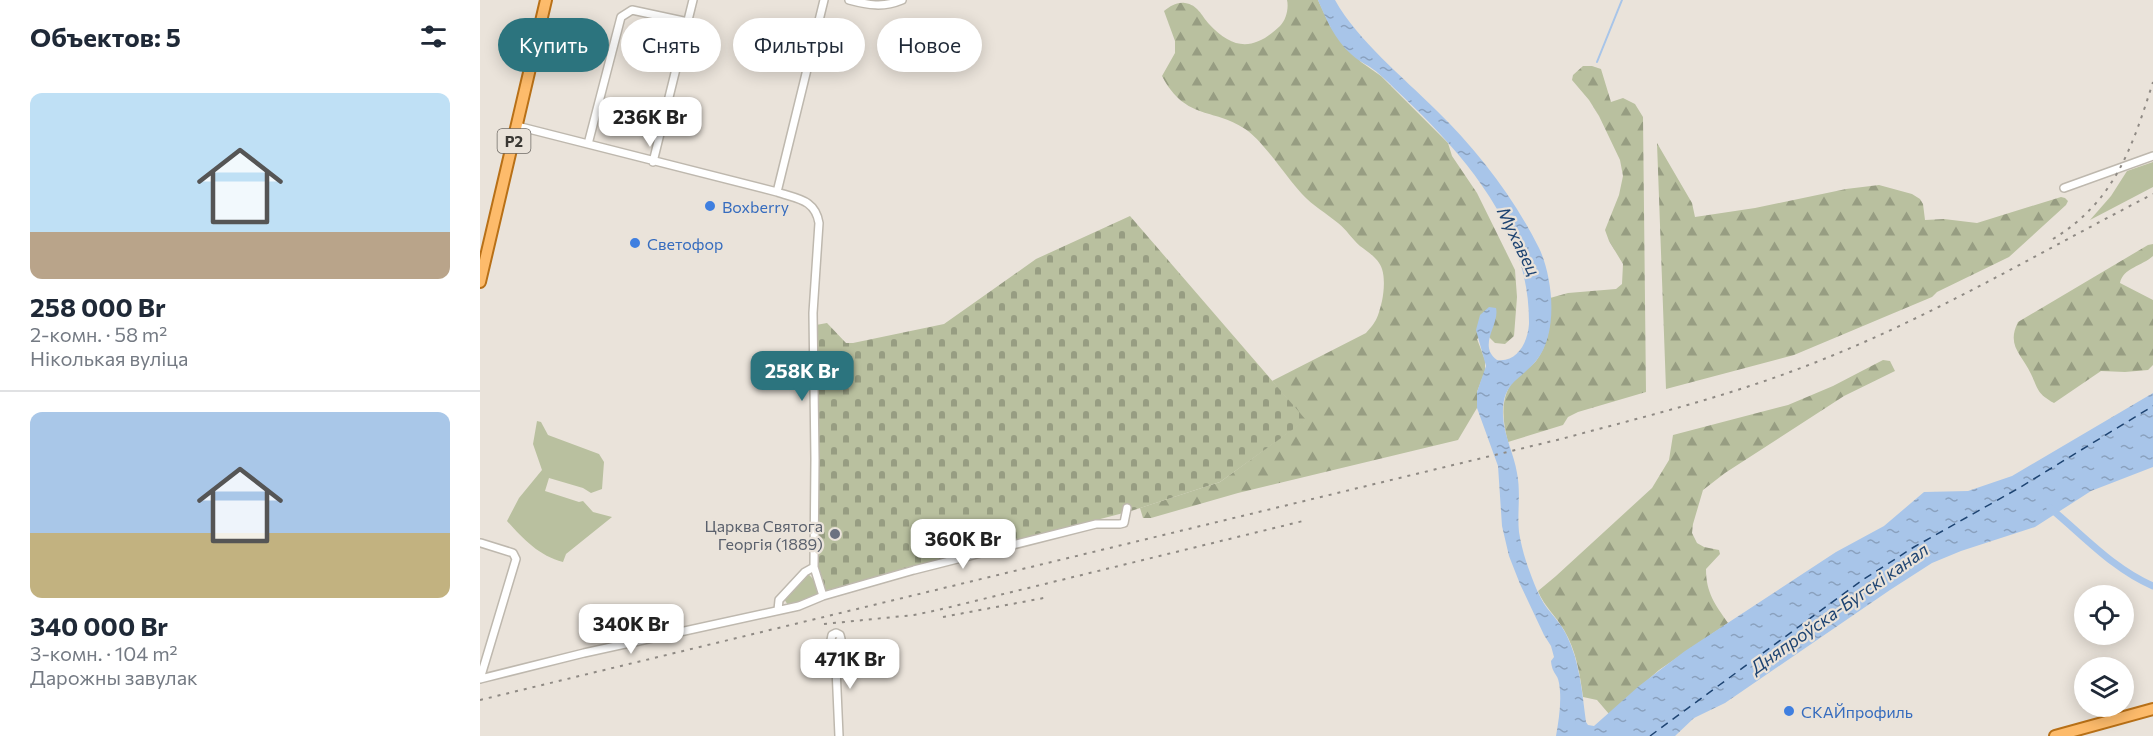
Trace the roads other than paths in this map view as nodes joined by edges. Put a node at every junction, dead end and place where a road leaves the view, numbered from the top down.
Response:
1 (546, 0) edge
2 (693, 0) edge
3 (824, 0) edge
4 (849, 0) edge
5 (902, 0) edge
6 (669, 18) edge
7 (689, 18) edge
8 (676, 72) edge
9 (517, 126) junction
10 (588, 144) junction
11 (2153, 156) edge
12 (653, 162) junction
13 (2064, 188) dead end
14 (777, 192) junction
15 (480, 282) edge
16 (1127, 508) dead end
17 (481, 543) edge
18 (814, 567) junction
19 (823, 596) junction
20 (778, 610) junction
21 (836, 645) dead end
22 (480, 679) edge
23 (2153, 709) edge
24 (839, 736) edge
25 (2055, 736) edge

1 - 9 main road, Р2
2 - 7 street
3 - 14 street
4 - 5 street
6 - 10 street
8 - 12 street
9 - 10 street
9 - 15 main road, Р2
10 - 12 street
11 - 13 street
12 - 14 street
14 - 18 street
16 - 19 street
17 - 22 street
18 - 19 street
18 - 20 street
19 - 20 street
20 - 22 street
21 - 24 street
23 - 25 main road

